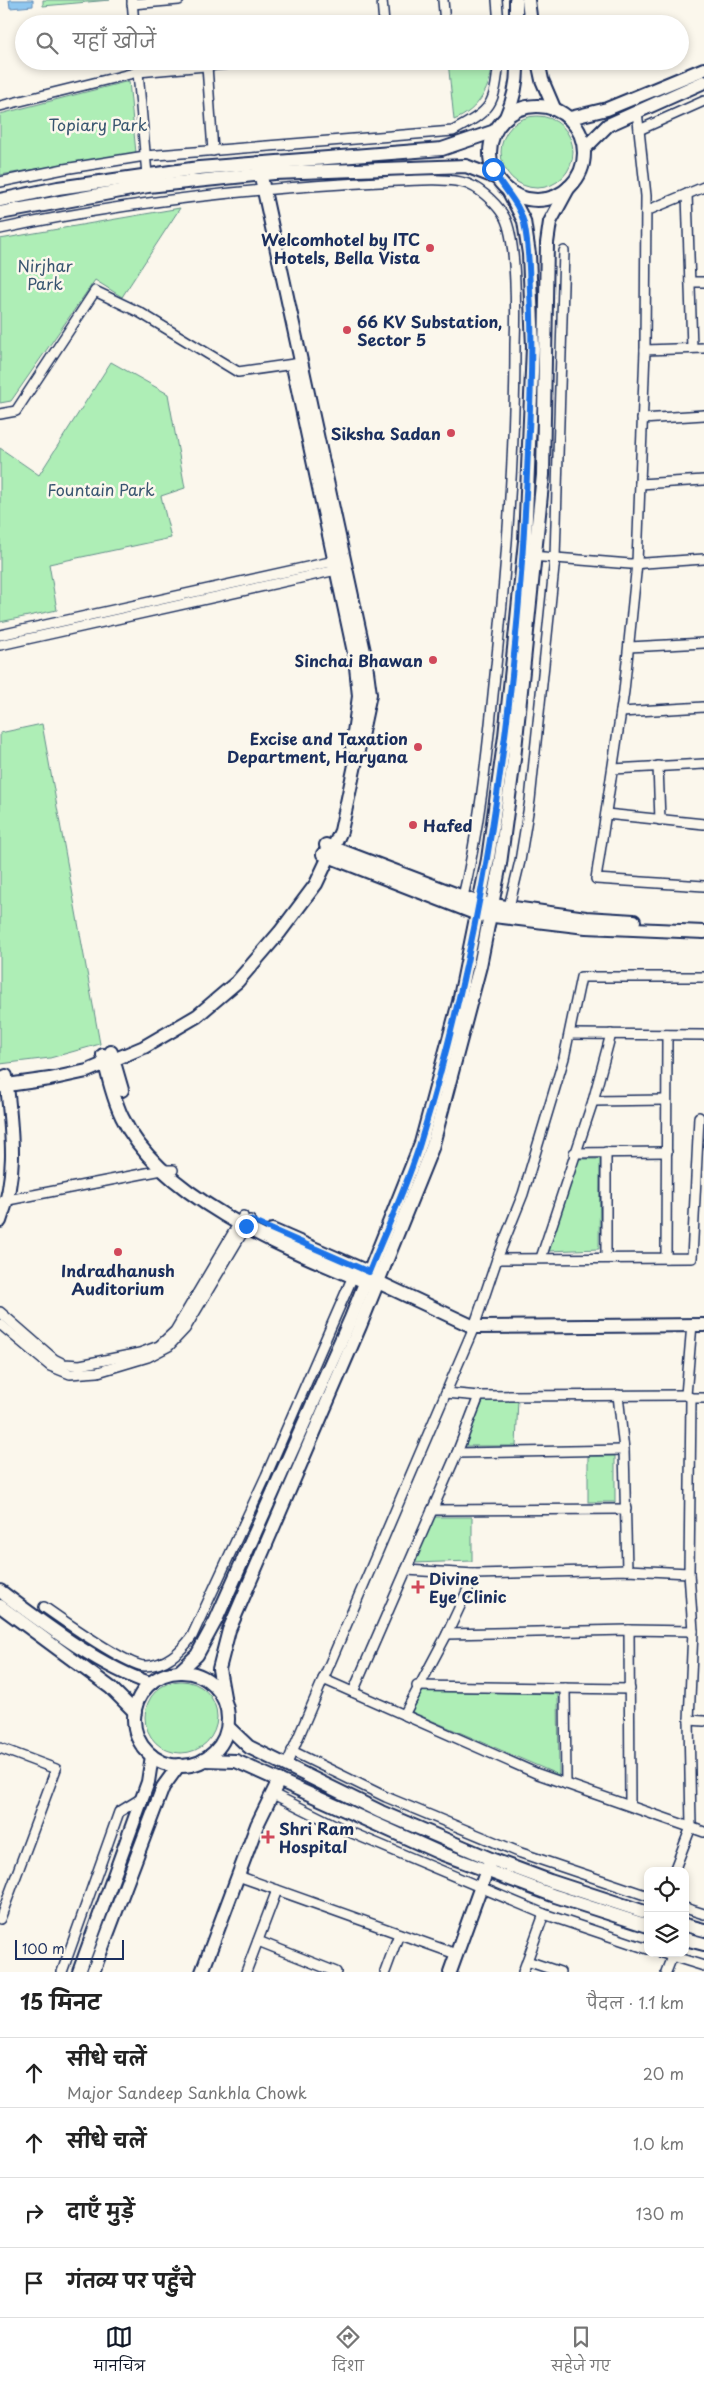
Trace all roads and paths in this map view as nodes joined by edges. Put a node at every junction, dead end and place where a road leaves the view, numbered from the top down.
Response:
1 (179, 0) edge
2 (382, 0) edge
3 (443, 0) edge
4 (497, 0) edge
5 (516, 0) edge
6 (528, 0) edge
7 (132, 2) edge
8 (133, 15) edge
9 (383, 15) edge
10 (444, 15) edge
11 (499, 15) edge
12 (516, 15) edge
13 (530, 15) edge
14 (704, 69) edge
15 (161, 70) edge
16 (207, 70) edge
17 (498, 70) edge
18 (518, 70) edge
19 (540, 70) edge
20 (138, 72) junction
21 (704, 82) edge
22 (704, 101) edge
23 (0, 106) edge
24 (554, 108) junction
25 (637, 111) junction
26 (506, 117) junction
27 (570, 118) junction
28 (639, 130) junction
29 (496, 131) junction
30 (438, 134) junction
31 (585, 148) junction
32 (442, 149) junction
33 (213, 151) junction
34 (146, 156) junction
35 (255, 169) junction
36 (362, 169) junction
37 (147, 175) junction
38 (497, 178) junction
39 (0, 182) edge
40 (362, 183) junction
41 (569, 187) junction
42 (704, 187) edge
43 (259, 190) junction
44 (508, 190) junction
45 (687, 194) junction
46 (0, 200) edge
47 (646, 212) junction
48 (0, 213) edge
49 (0, 229) edge
50 (564, 251) dead end
51 (530, 278) junction
52 (514, 279) junction
53 (690, 282) junction
54 (704, 282) edge
55 (692, 348) junction
56 (704, 348) edge
57 (645, 350) junction
58 (545, 352) junction
59 (561, 352) junction
60 (297, 364) junction
61 (0, 414) edge
62 (704, 415) edge
63 (642, 418) junction
64 (704, 480) edge
65 (640, 484) junction
66 (529, 556) junction
67 (555, 558) junction
68 (704, 559) edge
69 (637, 563) junction
70 (340, 565) junction
71 (0, 635) edge
72 (704, 643) edge
73 (0, 645) edge
74 (629, 647) junction
75 (704, 708) edge
76 (621, 712) junction
77 (704, 764) edge
78 (658, 766) junction
79 (613, 769) junction
80 (606, 814) junction
81 (660, 820) junction
82 (704, 824) edge
83 (328, 851) junction
84 (704, 886) edge
85 (462, 902) junction
86 (509, 907) junction
87 (484, 909) junction
88 (704, 924) edge
89 (704, 932) edge
90 (704, 977) edge
91 (570, 1034) junction
92 (611, 1034) junction
93 (666, 1035) junction
94 (704, 1035) edge
95 (108, 1058) junction
96 (3, 1081) edge
97 (0, 1100) edge
98 (666, 1100) junction
99 (593, 1101) junction
100 (699, 1117) dead end
101 (606, 1152) junction
102 (667, 1152) junction
103 (574, 1153) junction
104 (167, 1170) junction
105 (2, 1198) edge
106 (0, 1221) edge
107 (244, 1221) junction
108 (497, 1258) junction
109 (541, 1258) junction
110 (606, 1258) junction
111 (666, 1258) junction
112 (353, 1276) junction
113 (374, 1280) junction
114 (0, 1312) edge
115 (0, 1324) edge
116 (698, 1324) edge
117 (474, 1327) junction
118 (446, 1392) junction
119 (618, 1395) junction
120 (479, 1396) junction
121 (689, 1397) junction
122 (704, 1398) edge
123 (624, 1450) junction
124 (457, 1453) junction
125 (626, 1509) junction
126 (432, 1510) junction
127 (406, 1570) junction
128 (627, 1570) junction
129 (689, 1572) junction
130 (475, 1574) junction
131 (0, 1591) edge
132 (0, 1606) edge
133 (44, 1607) dead end
134 (629, 1630) junction
135 (692, 1631) junction
136 (447, 1634) junction
137 (180, 1671) junction
138 (323, 1679) junction
139 (150, 1683) junction
140 (417, 1686) junction
141 (565, 1688) junction
142 (630, 1689) junction
143 (353, 1692) junction
144 (224, 1697) junction
145 (134, 1712) junction
146 (404, 1715) junction
147 (689, 1720) junction
148 (704, 1721) edge
149 (228, 1727) junction
150 (292, 1751) junction
151 (1, 1752) edge
152 (152, 1756) junction
153 (204, 1760) junction
154 (179, 1765) junction
155 (286, 1766) junction
156 (279, 1780) junction
157 (566, 1784) junction
158 (273, 1794) junction
159 (142, 1798) junction
160 (630, 1806) junction
161 (690, 1828) junction
162 (704, 1832) edge
163 (488, 1865) junction
164 (675, 1867) edge
165 (238, 1876) junction
166 (481, 1887) junction
167 (277, 1890) junction
168 (644, 1895) edge
169 (689, 1909) edge
170 (645, 1912) edge
171 (544, 1914) junction
172 (704, 1914) edge
173 (0, 1918) edge
174 (644, 1924) edge
175 (689, 1926) edge
176 (704, 1930) edge
177 (399, 1934) junction
178 (689, 1939) edge
179 (258, 1941) junction
180 (704, 1944) edge
181 (644, 1948) edge
182 (456, 1954) junction
183 (672, 1957) joint
184 (527, 1961) junction
185 (704, 1966) edge
186 (62, 1972) edge
187 (79, 1972) edge
188 (93, 1972) edge
189 (202, 1972) edge
190 (246, 1972) edge
191 (336, 1972) edge
192 (385, 1972) edge
193 (450, 1972) edge
194 (523, 1972) edge
195 (560, 1972) edge
196 (666, 1972) edge

1 - 7 street
2 - 9 street
3 - 10 street
4 - 11 street
5 - 12 street
6 - 13 street
7 - 8 street
14 - 27 street
15 - 20 street
16 - 33 street
17 - 30 street
18 - 26 street
19 - 24 street
20 - 23 street
20 - 34 street
21 - 25 street
22 - 28 street
24 - 26 street
24 - 27 street
25 - 28 street
25 - 31 street
26 - 29 street
27 - 31 street
28 - 47 street
29 - 32 street
29 - 38 street
30 - 32 street
30 - 33 street
31 - 41 street
32 - 35 street
33 - 34 street
34 - 37 street
34 - 39 street
35 - 36 street
35 - 37 street
35 - 43 street
35 - 48 street
36 - 38 street
36 - 40 street
37 - 46 street
38 - 44 street
40 - 43 street
40 - 52 street
41 - 44 street
41 - 58 street
42 - 45 street
43 - 49 street
43 - 60 street
44 - 51 street
45 - 47 street
45 - 53 street
47 - 57 street
50 - 59 street
51 - 52 street
51 - 66 street
52 - 85 street
53 - 54 street
53 - 55 street
55 - 56 street
55 - 57 street
57 - 63 street
58 - 59 street
58 - 66 street
59 - 67 street
60 - 61 street
60 - 70 street
62 - 63 street
63 - 65 street
64 - 65 street
65 - 69 street
66 - 67 street
66 - 87 street
67 - 69 street
67 - 86 street
68 - 69 street
69 - 74 street
70 - 71 street
70 - 73 street
70 - 83 street
72 - 74 street
74 - 76 street
75 - 76 street
76 - 79 street
77 - 78 street
78 - 79 street
78 - 81 street
79 - 80 street
80 - 81 street
80 - 84 street
81 - 82 street
83 - 85 street
83 - 95 street
85 - 87 street
86 - 87 street
86 - 88 street
87 - 89 street
87 - 113 street
90 - 91 street
91 - 92 street
91 - 108 street
92 - 93 street
92 - 99 street
93 - 94 street
93 - 98 street
95 - 96 street
95 - 104 street
96 - 105 street
97 - 105 street
98 - 99 street
98 - 102 street
99 - 103 street
100 - 111 street
101 - 102 street
101 - 103 street
101 - 110 street
102 - 111 street
103 - 109 street
104 - 105 street
104 - 107 street
105 - 106 street
107 - 112 street
107 - 113 street
107 - 114 street
107 - 115 street
108 - 109 street
108 - 117 street
109 - 110 street
110 - 111 street
112 - 113 street
112 - 133 street
113 - 117 street
113 - 137 street
113 - 144 street
116 - 117 street
116 - 121 street
117 - 118 street
118 - 120 street
118 - 138 street
119 - 120 street
119 - 121 street
119 - 123 street
120 - 124 street
121 - 122 street
121 - 129 street
123 - 124 street
123 - 125 street
124 - 126 street
125 - 126 street
125 - 128 street
126 - 127 street
127 - 130 street
127 - 143 street
128 - 129 street
128 - 130 street
129 - 135 street
130 - 136 street
131 - 139 street
132 - 145 street
134 - 135 street
134 - 136 street
134 - 142 street
135 - 147 street
136 - 140 street
137 - 139 street
137 - 144 street
138 - 143 street
138 - 150 street
139 - 145 street
140 - 141 street
140 - 146 street
141 - 142 street
141 - 157 street
142 - 160 street
143 - 146 street
144 - 149 street
145 - 152 street
146 - 157 street
147 - 148 street
147 - 161 street
149 - 153 street
149 - 155 street
150 - 155 street
150 - 168 street
151 - 173 street
152 - 154 street
152 - 159 street
153 - 154 street
153 - 156 street
154 - 188 street
155 - 163 street
156 - 158 street
156 - 163 street
157 - 160 street
158 - 165 street
158 - 166 street
159 - 186 street
159 - 187 street
160 - 161 street
161 - 162 street
161 - 164 street
163 - 166 street
163 - 170 street
163 - 174 street
165 - 167 street
165 - 189 street
166 - 171 street
166 - 182 street
167 - 177 street
167 - 179 street
169 - 172 street
171 - 181 street
171 - 184 street
175 - 176 street
177 - 182 street
177 - 192 street
178 - 180 street
179 - 190 street
179 - 191 street
182 - 193 street
183 - 185 street
183 - 196 street
184 - 194 street
184 - 195 street

